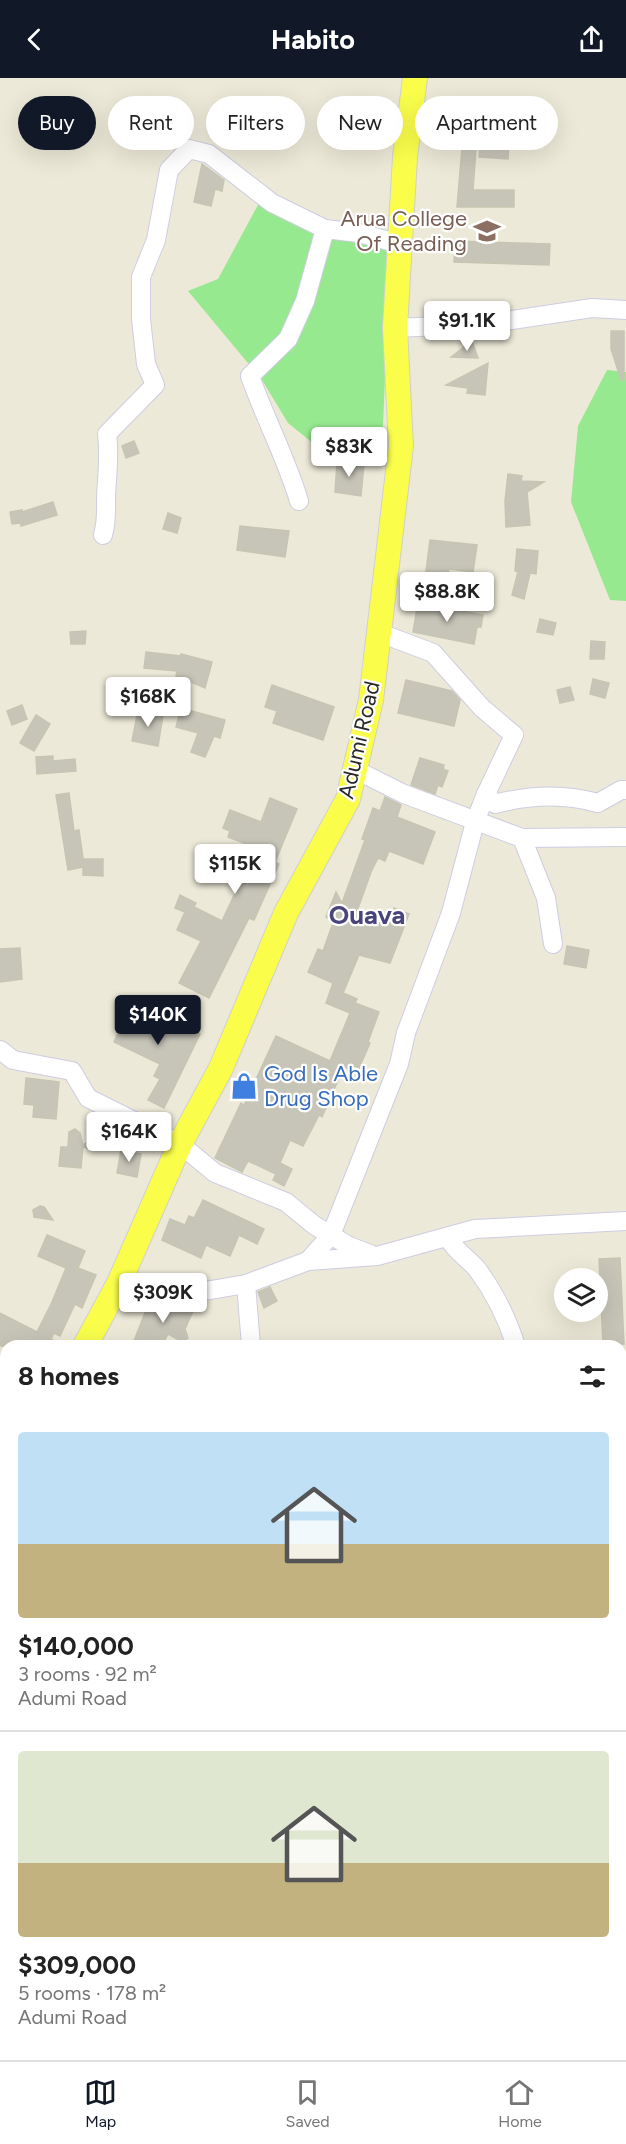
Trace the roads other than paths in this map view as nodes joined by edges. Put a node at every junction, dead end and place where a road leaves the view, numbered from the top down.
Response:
1 (415, 78) edge
2 (325, 229) junction
3 (400, 244) junction
4 (626, 310) edge
5 (395, 328) junction
6 (299, 501) dead end
7 (103, 535) dead end
8 (380, 633) junction
9 (354, 769) junction
10 (626, 790) edge
11 (486, 794) junction
12 (475, 822) junction
13 (626, 837) edge
14 (522, 838) junction
15 (553, 944) dead end
16 (0, 1050) edge
17 (180, 1144) junction
18 (626, 1221) edge
19 (331, 1235) junction
20 (448, 1238) junction
21 (377, 1256) junction
22 (308, 1261) junction
23 (119, 1283) junction
24 (246, 1284) junction
25 (88, 1340) edge
26 (251, 1340) edge
27 (514, 1340) edge

1 - 3 main road, Adumi Road
2 - 3 street
2 - 6 street
2 - 7 street
3 - 5 main road, Adumi Road
4 - 5 street
5 - 8 main road, Adumi Road
8 - 9 main road, Adumi Road
8 - 11 street
9 - 12 street
9 - 17 main road, Adumi Road
10 - 11 street
11 - 12 street
12 - 14 street
12 - 19 street
13 - 14 street
14 - 15 street
16 - 17 street
17 - 19 street
17 - 23 main road, Adumi Road
18 - 20 street
19 - 21 street
19 - 22 street
20 - 21 street
20 - 27 street
21 - 22 street
22 - 24 street
23 - 24 street
23 - 25 main road, Adumi Road
24 - 26 street

